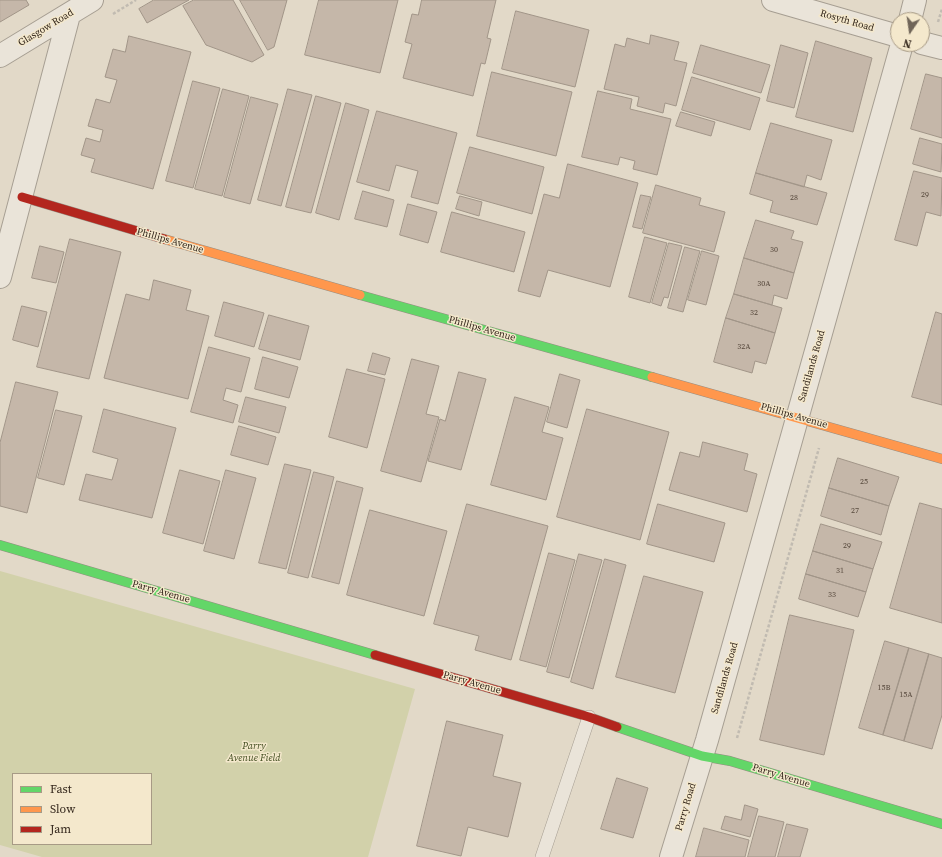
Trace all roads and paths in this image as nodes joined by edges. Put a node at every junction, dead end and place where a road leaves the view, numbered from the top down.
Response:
1 (92, 0) edge
2 (773, 0) edge
3 (915, 0) edge
4 (942, 9) edge
5 (912, 12) edge
6 (69, 15) junction
7 (937, 27) dead end
8 (890, 34) edge
9 (930, 45) edge
10 (942, 48) edge
11 (900, 52) edge
12 (0, 56) edge
13 (22, 196) junction
14 (0, 277) edge
15 (798, 417) junction
16 (820, 444) dead end
17 (942, 459) edge
18 (0, 545) edge
19 (589, 717) junction
20 (702, 756) junction
21 (730, 761) junction
22 (942, 824) edge
23 (542, 857) edge
24 (671, 857) edge

1 - 6 street, Glasgow Road
2 - 8 street, Rosyth Road
3 - 5 street
4 - 7 path
6 - 12 street, Glasgow Road
6 - 13 street
9 - 10 street
11 - 15 street, Sandilands Road
13 - 14 street
13 - 15 street, Phillips Avenue
15 - 17 street, Phillips Avenue
15 - 20 street, Sandilands Road
16 - 21 path
18 - 19 street, Parry Avenue
19 - 20 street, Parry Avenue
19 - 23 lane
20 - 21 street, Parry Avenue
20 - 24 street, Parry Road
21 - 22 street, Parry Avenue

